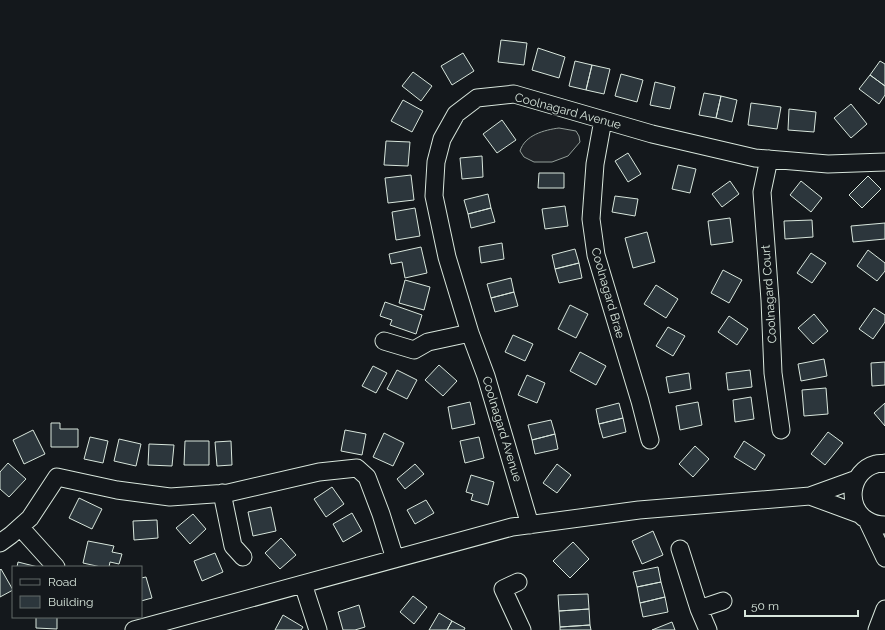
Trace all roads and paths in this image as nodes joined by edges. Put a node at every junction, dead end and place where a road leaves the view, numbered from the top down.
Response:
1 (603, 120) junction
2 (769, 159) junction
3 (885, 162) edge
4 (470, 333) junction
5 (384, 340) dead end
6 (780, 430) dead end
7 (650, 440) dead end
8 (885, 463) edge
9 (857, 480) junction
10 (222, 493) junction
11 (810, 496) junction
12 (863, 517) junction
13 (530, 525) junction
14 (885, 525) edge
15 (20, 527) junction
16 (0, 543) edge
17 (680, 549) dead end
18 (243, 557) dead end
19 (885, 558) edge
20 (395, 559) junction
21 (55, 566) edge
22 (518, 582) dead end
23 (303, 584) junction
24 (723, 601) dead end
25 (699, 609) junction
26 (885, 609) edge
27 (134, 630) edge
28 (318, 630) edge
29 (522, 630) edge
30 (708, 630) edge
31 (877, 630) edge

1 - 2 street, Coolnagard Avenue
1 - 4 street, Coolnagard Avenue
1 - 7 street, Coolnagard Brae
2 - 3 street, Coolnagard Avenue
2 - 6 street, Coolnagard Court
4 - 5 street
4 - 13 street, Coolnagard Avenue
8 - 9 street
9 - 11 street
9 - 12 street
10 - 15 street
10 - 18 street
10 - 20 street
11 - 12 street
11 - 13 street
12 - 14 street
12 - 19 street
13 - 20 street
15 - 16 street
15 - 21 street
17 - 25 street
20 - 23 street
22 - 29 street
23 - 27 street
23 - 28 street
24 - 25 street
25 - 30 street
26 - 31 street

